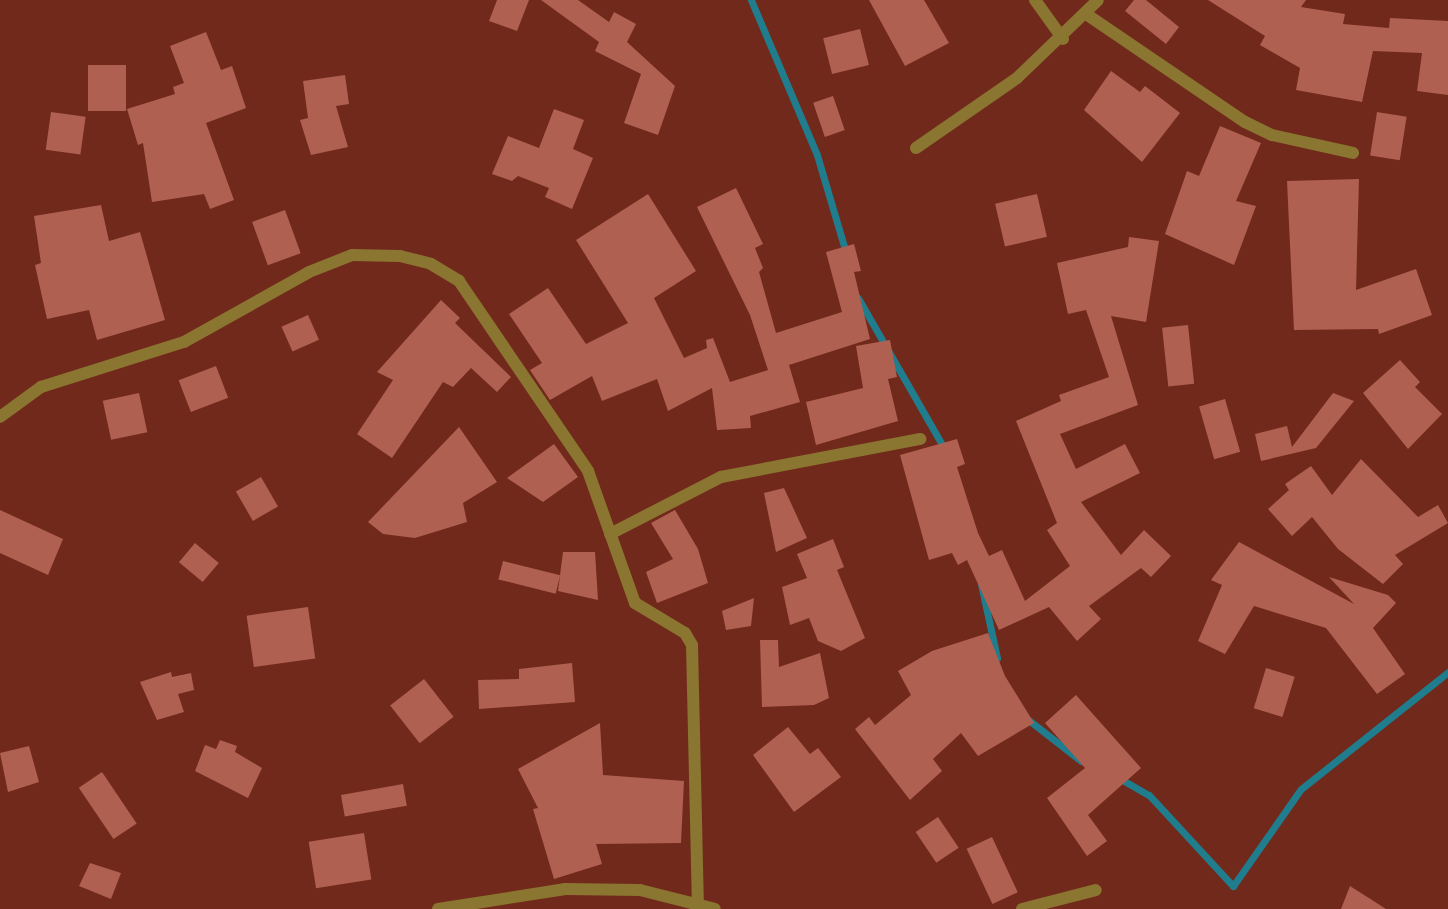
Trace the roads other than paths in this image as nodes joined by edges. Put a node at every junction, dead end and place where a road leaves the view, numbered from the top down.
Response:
1 (1035, 0) edge
2 (1098, 0) edge
3 (1086, 14) junction
4 (1063, 39) junction
5 (916, 148) dead end
6 (1353, 153) dead end
7 (0, 417) edge
8 (920, 439) dead end
9 (610, 534) junction
10 (1096, 890) dead end
11 (699, 902) junction
12 (438, 909) edge
13 (715, 909) edge
14 (1022, 909) edge

1 - 4 street
2 - 3 street
3 - 4 street
3 - 6 street
4 - 5 street
7 - 9 street
8 - 9 street
9 - 11 street
10 - 14 street
11 - 12 street
11 - 13 street

